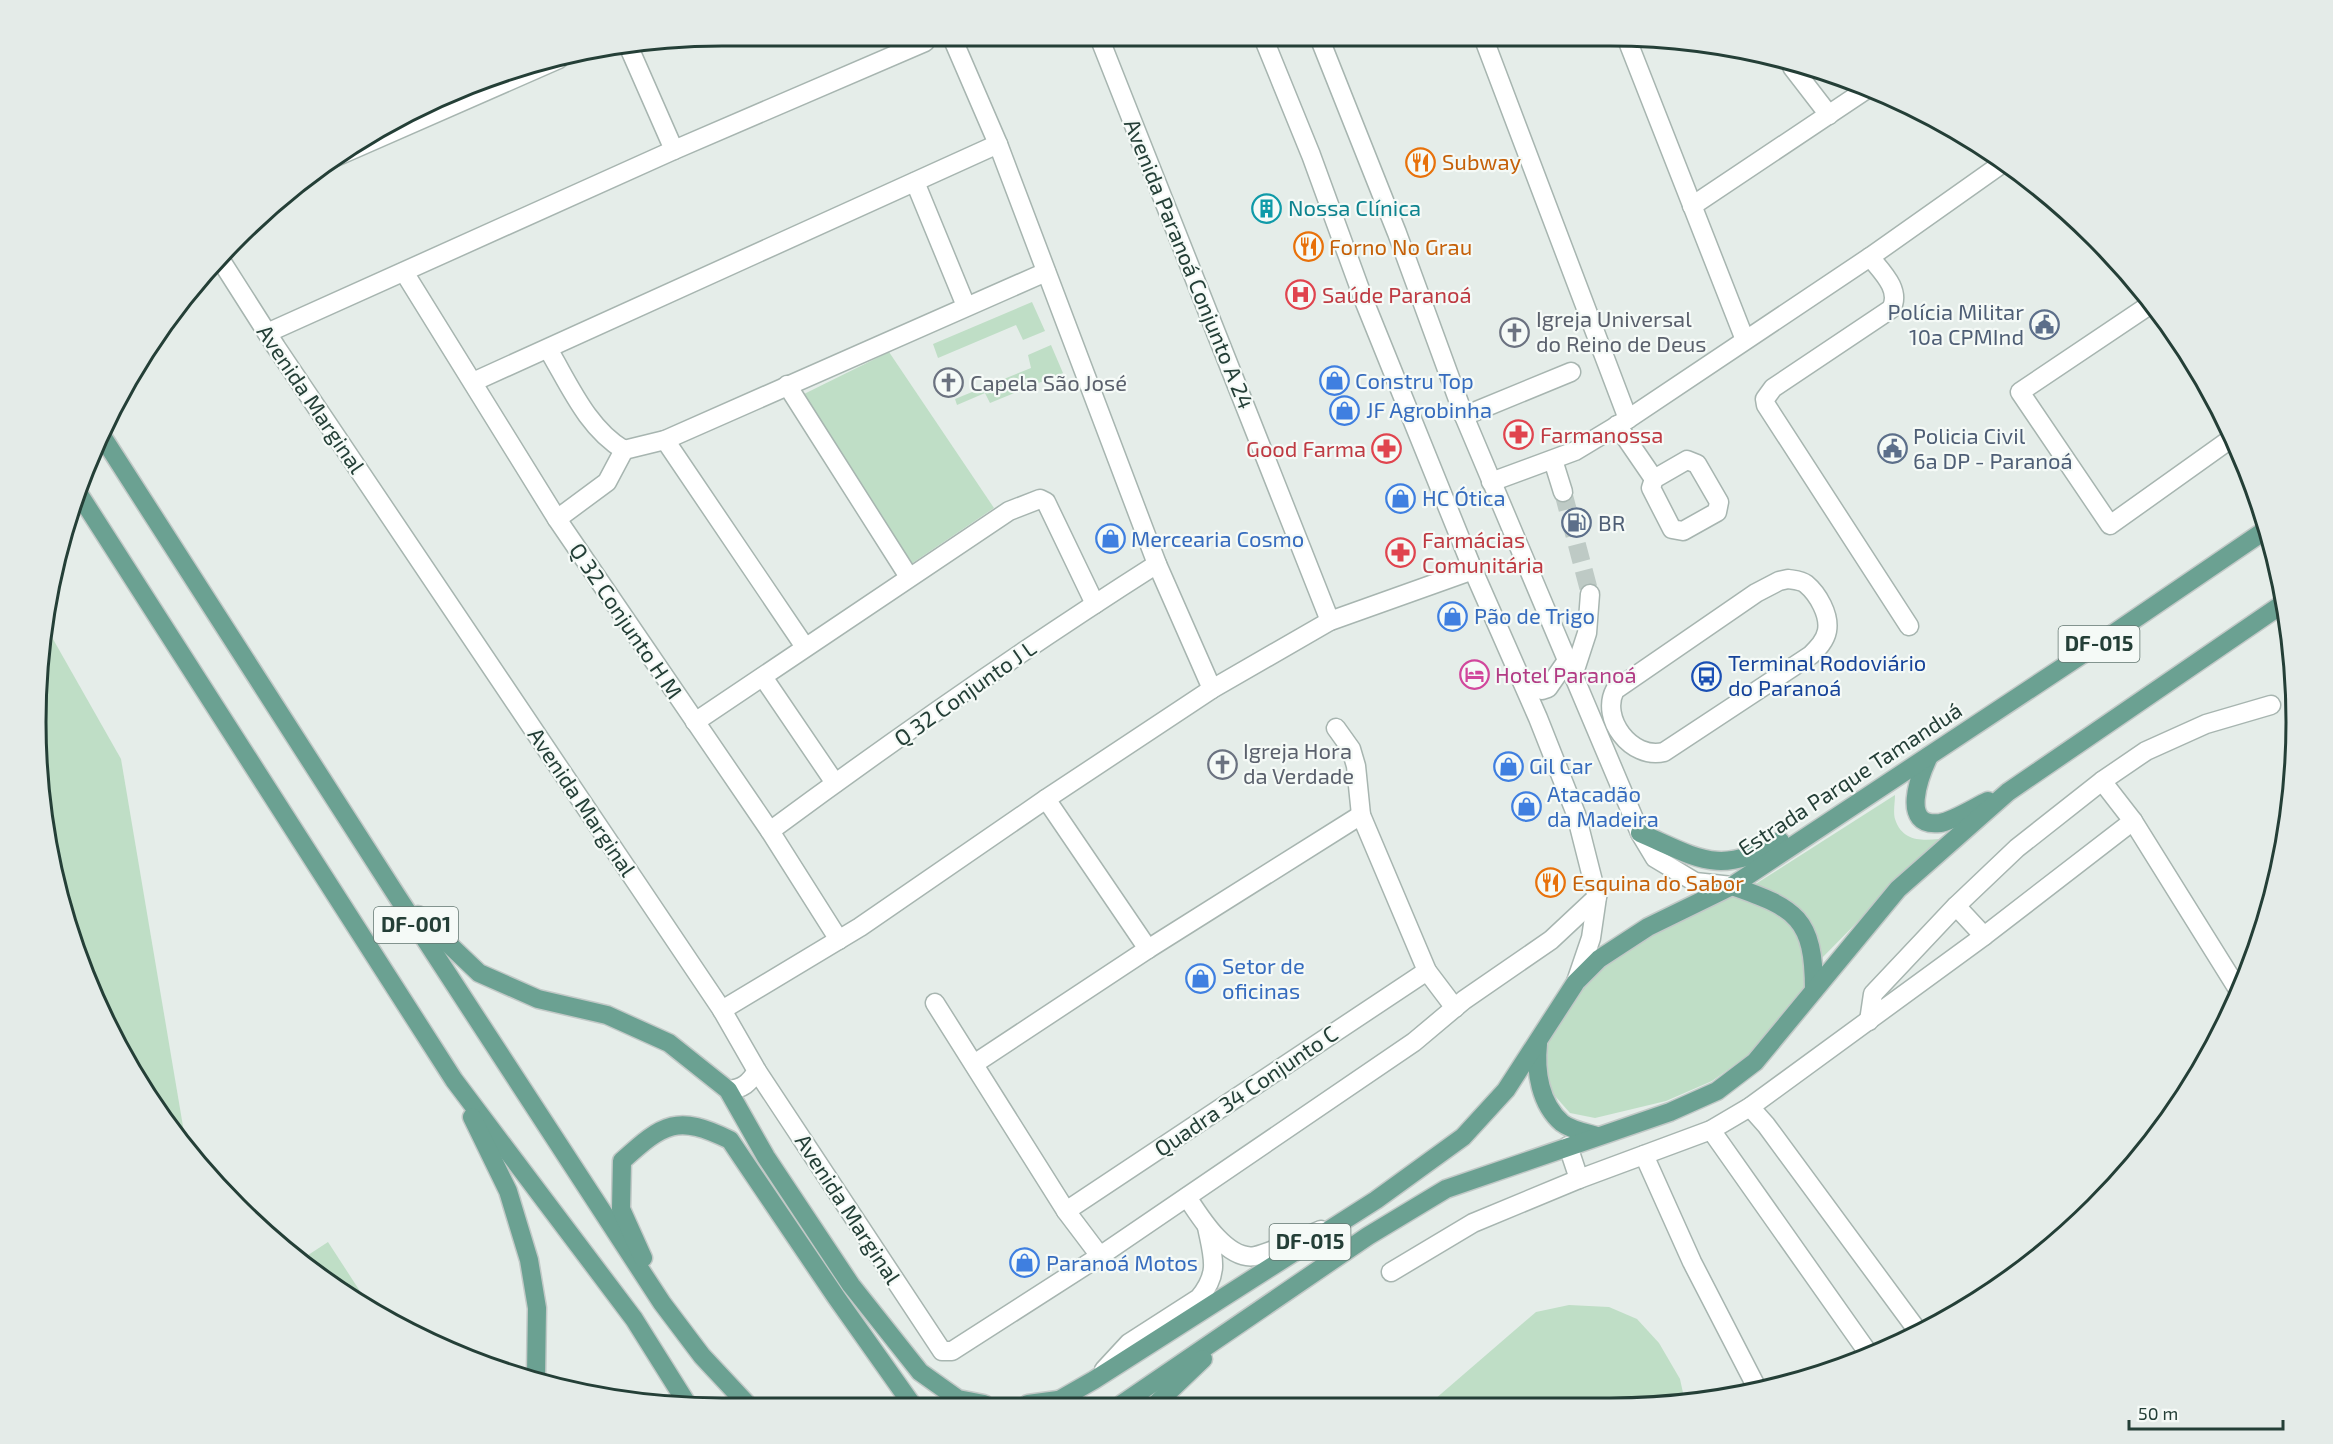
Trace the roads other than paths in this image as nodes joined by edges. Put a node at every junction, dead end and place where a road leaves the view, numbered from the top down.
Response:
1 (916, 46) edge
2 (956, 46) edge
3 (1103, 46) edge
4 (1267, 46) edge
5 (1324, 46) edge
6 (1486, 46) edge
7 (1630, 47) edge
8 (631, 52) edge
9 (1796, 73) edge
10 (1860, 94) edge
11 (1828, 115) junction
12 (998, 144) junction
13 (674, 150) junction
14 (1997, 168) edge
15 (915, 182) junction
16 (1692, 206) junction
17 (1870, 257) junction
18 (224, 266) edge
19 (404, 272) junction
20 (1046, 272) junction
21 (966, 306) junction
22 (2145, 308) edge
23 (267, 333) junction
24 (1745, 340) junction
25 (548, 349) junction
26 (1571, 372) dead end
27 (473, 382) junction
28 (787, 385) junction
29 (1464, 416) junction
30 (1622, 422) junction
31 (664, 440) junction
32 (2226, 442) edge
33 (107, 443) edge
34 (624, 450) junction
35 (1553, 460) junction
36 (1654, 479) dead end
37 (1491, 482) junction
38 (1563, 492) tunnel mouth
39 (83, 501) edge
40 (557, 519) junction
41 (2259, 534) edge
42 (1157, 564) junction
43 (1473, 570) junction
44 (909, 577) junction
45 (1590, 594) tunnel mouth
46 (1095, 604) junction
47 (2277, 608) edge
48 (1330, 621) junction
49 (1909, 626) dead end
50 (805, 647) junction
51 (1570, 669) junction
52 (763, 677) junction
53 (1522, 681) junction
54 (1212, 689) junction
55 (2271, 705) dead end
56 (696, 722) junction
57 (1336, 728) dead end
58 (1623, 736) junction
59 (1605, 752) junction
60 (1924, 759) junction
61 (2102, 781) junction
62 (836, 783) junction
63 (2008, 792) junction
64 (1046, 799) junction
65 (1361, 815) junction
66 (2133, 821) junction
67 (770, 831) junction
68 (1640, 833) junction
69 (1732, 886) junction
70 (395, 893) junction
71 (1597, 897) junction
72 (1956, 906) junction
73 (1984, 936) junction
74 (839, 940) junction
75 (1148, 949) junction
76 (1427, 970) junction
77 (1576, 982) junction
78 (2234, 983) edge
79 (1814, 990) junction
80 (935, 1003) dead end
81 (1459, 1004) junction
82 (722, 1010) junction
83 (1869, 1021) junction
84 (1538, 1044) junction
85 (974, 1064) junction
86 (757, 1071) junction
87 (454, 1080) junction
88 (728, 1090) junction
89 (1750, 1107) junction
90 (1712, 1130) junction
91 (1598, 1137) junction
92 (1568, 1146) junction
93 (1644, 1155) junction
94 (1579, 1179) junction
95 (1187, 1197) junction
96 (1066, 1210) junction
97 (1342, 1222) junction
98 (1207, 1227) junction
99 (1100, 1256) junction
100 (1391, 1272) dead end
101 (662, 1303) junction
102 (1251, 1316) junction
103 (1914, 1326) edge
104 (1865, 1348) edge
105 (536, 1371) edge
106 (1094, 1380) junction
107 (1754, 1382) edge
108 (682, 1396) edge
109 (741, 1398) edge
110 (907, 1398) edge
111 (957, 1398) edge
112 (1062, 1398) edge
113 (1131, 1398) edge
114 (1162, 1398) edge

1 - 13 street
2 - 12 street
3 - 48 street, Avenida Paranoá Conjunto A 24
4 - 43 street
5 - 29 street
6 - 30 street
7 - 16 street
8 - 13 street
9 - 11 street
10 - 11 street
11 - 16 street
12 - 15 street
12 - 20 street
13 - 19 street
14 - 17 street
15 - 21 street
15 - 25 street
16 - 24 street
17 - 24 street
17 - 49 street
18 - 23 street, Avenida Marginal
19 - 23 street
19 - 27 street, Q 32 Conjunto H M
20 - 21 street
20 - 42 street
21 - 28 street
22 - 32 street
23 - 82 street, Avenida Marginal
24 - 30 street
25 - 27 street
25 - 34 street
26 - 29 street
27 - 40 street, Q 32 Conjunto H M
28 - 31 street
28 - 44 street
29 - 37 street
30 - 35 street
30 - 36 street
31 - 34 street
31 - 50 street
33 - 70 main road, DF-001
34 - 40 street
35 - 37 street
35 - 38 street
37 - 51 street
39 - 87 main road, DF-001
40 - 56 street, Q 32 Conjunto H M
41 - 60 main road, Estrada Parque Tamanduá / DF-015
42 - 46 street, Q 32 Conjunto J L
42 - 54 street
43 - 48 street
43 - 53 street
44 - 46 street
44 - 50 street
45 - 51 street
46 - 62 street, Q 32 Conjunto J L
47 - 63 main road, DF-015
48 - 54 street
50 - 52 street
51 - 53 street
51 - 59 street
52 - 56 street
52 - 62 street
53 - 71 street
54 - 64 street
55 - 61 street
56 - 67 street, Q 32 Conjunto H M
57 - 65 street
58 - 58 street
58 - 59 street
59 - 68 street
60 - 63 main road
60 - 68 main road
60 - 69 main road, Estrada Parque Tamanduá / DF-015
61 - 66 street
61 - 72 street
62 - 67 street, Q 32 Conjunto J L
63 - 79 main road, DF-015
64 - 74 street
64 - 75 street
65 - 75 street
65 - 76 street
66 - 73 street
66 - 78 street
67 - 74 street, Q 32 Conjunto H M
68 - 69 street
69 - 77 main road, Estrada Parque Tamanduá / DF-015
69 - 79 main road
70 - 88 main road
70 - 101 main road, DF-001
71 - 77 street
71 - 81 street
72 - 73 street
72 - 83 street
73 - 83 street
74 - 82 street
75 - 85 street
76 - 81 street
76 - 96 street, Quadra 34 Conjunto C
77 - 84 main road, Estrada Parque Tamanduá / DF-015
79 - 91 main road, DF-015
80 - 85 street
81 - 95 street
82 - 86 street, Avenida Marginal
83 - 89 street
84 - 91 main road
84 - 97 main road, Estrada Parque Tamanduá / DF-015
85 - 96 street
86 - 88 street
86 - 99 street, Avenida Marginal
87 - 105 main road
87 - 108 main road, DF-001
88 - 111 main road
89 - 90 street
89 - 103 street
90 - 93 street
90 - 104 street
91 - 92 main road, DF-015
92 - 94 street
92 - 102 main road, DF-015
93 - 94 street
93 - 107 street
94 - 100 street
95 - 98 street
95 - 99 street
96 - 99 street
97 - 98 street
97 - 106 main road, Estrada Parque Tamanduá / DF-015
98 - 106 street
101 - 109 main road, DF-001
101 - 110 main road
102 - 113 main road, DF-015
102 - 114 main road
106 - 112 main road, Estrada Parque Tamanduá / DF-015

